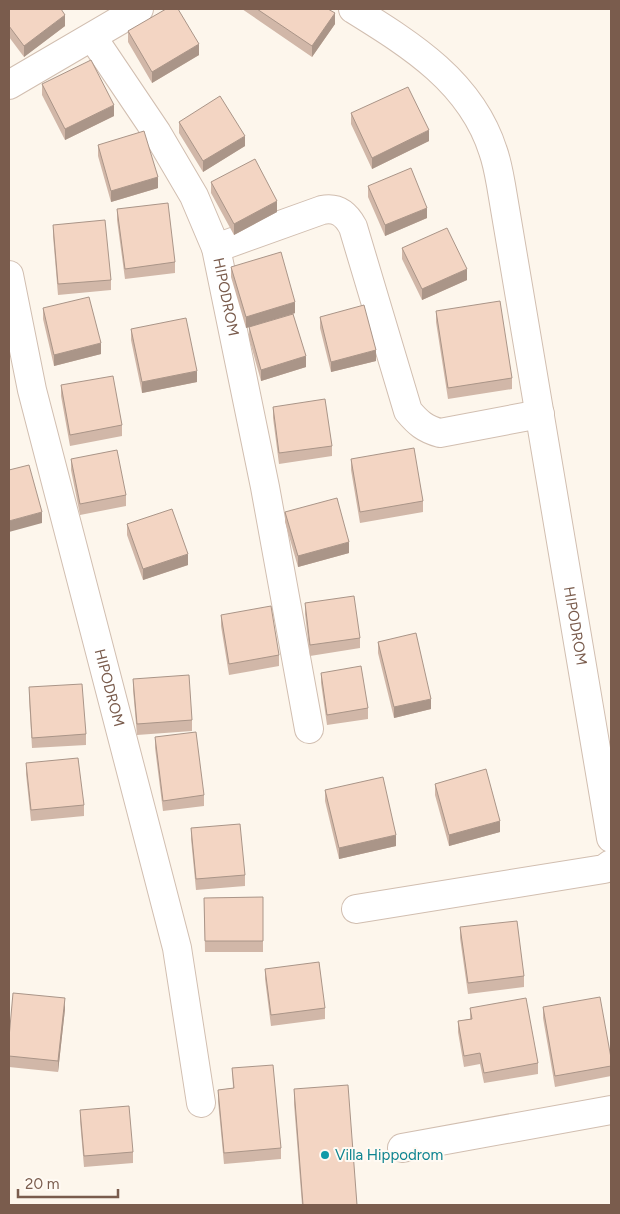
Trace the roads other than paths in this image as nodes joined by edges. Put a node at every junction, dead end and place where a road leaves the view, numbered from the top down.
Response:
1 (139, 9) edge
2 (353, 9) edge
3 (93, 38) junction
4 (9, 85) edge
5 (216, 248) junction
6 (9, 275) edge
7 (540, 414) junction
8 (309, 729) dead end
9 (611, 838) edge
10 (611, 864) edge
11 (356, 909) dead end
12 (202, 1103) dead end
13 (611, 1110) edge
14 (402, 1148) dead end

1 - 3 street
2 - 7 street, HIPODROM
3 - 4 street
3 - 5 street, HIPODROM
5 - 7 street, HIPODROM
5 - 8 street, HIPODROM
6 - 12 street, HIPODROM
7 - 9 street, HIPODROM
10 - 11 street
13 - 14 street

